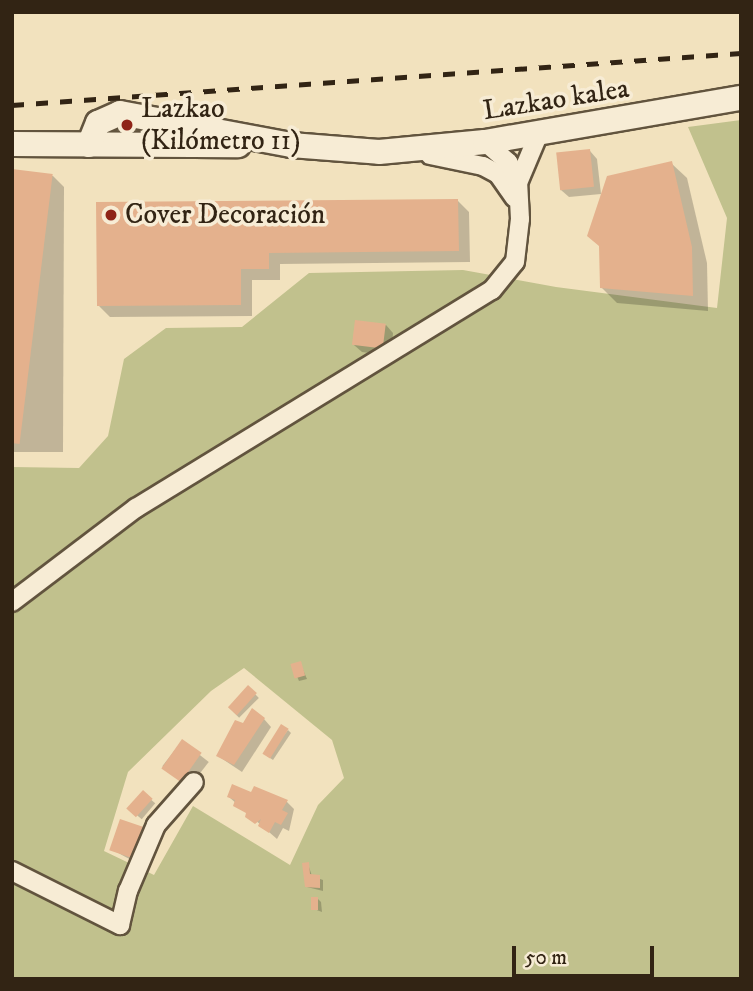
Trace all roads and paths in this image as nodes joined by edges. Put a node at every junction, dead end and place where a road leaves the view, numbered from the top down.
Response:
1 (741, 98) edge
2 (539, 133) junction
3 (485, 142) junction
4 (12, 144) edge
5 (89, 145) junction
6 (291, 145) junction
7 (379, 152) junction
8 (517, 183) junction
9 (520, 219) junction
10 (12, 602) edge
11 (194, 782) dead end
12 (12, 871) edge

1 - 2 street, Lazkao kalea
2 - 3 street, Lazkao kalea
2 - 8 street
3 - 7 street, Lazkao kalea
3 - 8 street
4 - 5 street
5 - 6 street
5 - 6 street, Lazkao kalea
6 - 7 street, Lazkao kalea
7 - 9 street, Lazkao kalea
8 - 9 street
9 - 10 street
11 - 12 street

